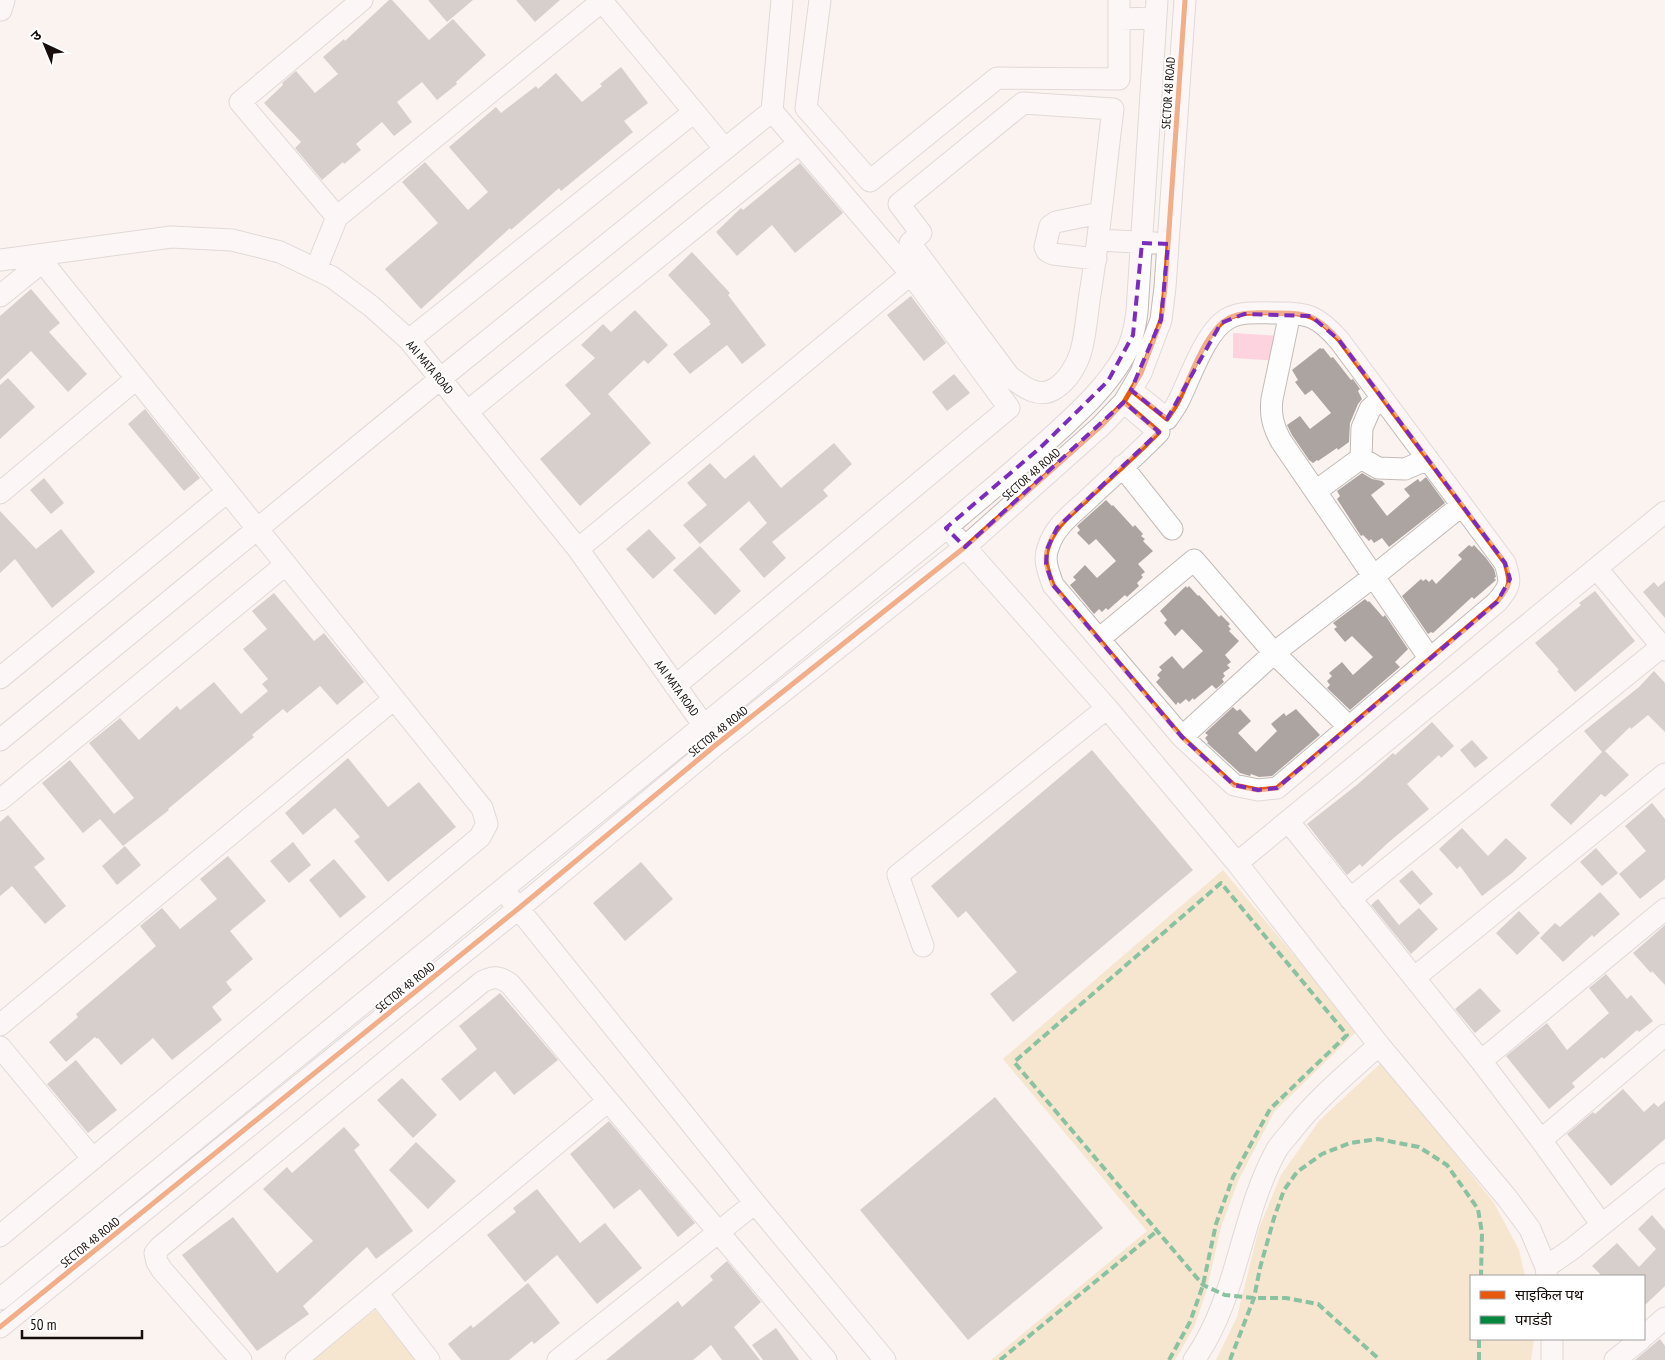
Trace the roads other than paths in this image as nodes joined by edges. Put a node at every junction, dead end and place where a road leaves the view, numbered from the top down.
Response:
1 (4, 0) edge
2 (362, 0) edge
3 (601, 0) edge
4 (782, 0) edge
5 (820, 0) edge
6 (1185, 0) edge
7 (1119, 9) edge
8 (1156, 9) edge
9 (0, 10) edge
10 (772, 111) junction
11 (694, 112) junction
12 (800, 143) junction
13 (724, 149) junction
14 (1100, 213) junction
15 (337, 217) junction
16 (1142, 243) junction
17 (1168, 244) junction
18 (1097, 250) junction
19 (40, 259) junction
20 (0, 260) edge
21 (316, 269) junction
22 (911, 274) junction
23 (0, 296) edge
24 (1290, 313) junction
25 (409, 340) junction
26 (136, 379) junction
27 (440, 379) junction
28 (1128, 396) junction
29 (1382, 398) junction
30 (467, 412) junction
31 (1361, 458) junction
32 (1428, 459) junction
33 (1122, 466) junction
34 (1316, 491) junction
35 (227, 492) junction
36 (0, 493) edge
37 (1462, 506) junction
38 (1665, 512) edge
39 (946, 528) junction
40 (1172, 529) dead end
41 (256, 530) junction
42 (964, 547) junction
43 (578, 549) junction
44 (285, 565) junction
45 (1597, 568) junction
46 (1374, 576) junction
47 (1099, 639) junction
48 (1664, 647) edge
49 (1274, 653) junction
50 (1430, 659) junction
51 (0, 678) edge
52 (675, 686) junction
53 (394, 699) junction
54 (1107, 708) junction
55 (704, 726) junction
56 (1349, 727) junction
57 (1182, 737) junction
58 (0, 740) edge
59 (717, 744) junction
60 (1665, 774) edge
61 (0, 800) edge
62 (1288, 821) junction
63 (1237, 863) junction
64 (502, 889) junction
65 (1350, 899) junction
66 (519, 908) junction
67 (1665, 909) edge
68 (923, 946) dead end
69 (1414, 978) junction
70 (0, 1025) edge
71 (1665, 1036) edge
72 (1379, 1045) junction
73 (0, 1047) edge
74 (1481, 1061) junction
75 (608, 1101) junction
76 (1541, 1140) junction
77 (93, 1158) junction
78 (1665, 1174) edge
79 (755, 1204) junction
80 (1602, 1225) junction
81 (719, 1232) junction
82 (0, 1236) edge
83 (1546, 1272) edge
84 (378, 1293) junction
85 (1, 1299) edge
86 (1665, 1318) edge
87 (8, 1321) edge
88 (1645, 1335) edge
89 (1552, 1340) edge
90 (1640, 1340) edge
91 (241, 1360) edge
92 (296, 1360) edge
93 (429, 1360) edge
94 (558, 1360) edge
95 (826, 1360) edge
96 (885, 1360) edge
97 (1194, 1360) edge
98 (1552, 1360) edge
99 (1615, 1360) edge

1 - 9 street
2 - 15 street
3 - 11 street
3 - 15 street
4 - 10 street
5 - 7 street
6 - 17 street, SECTOR 48 ROAD
7 - 8 street
8 - 16 street, SECTOR 48 ROAD
10 - 12 street
10 - 13 street
11 - 13 street
11 - 25 street
12 - 22 street
12 - 30 street
13 - 27 street
14 - 18 street
14 - 18 street
14 - 18 street
15 - 21 street
16 - 17 street
16 - 18 street
16 - 39 street, SECTOR 48 ROAD
17 - 28 street, SECTOR 48 ROAD
19 - 20 street, AAI MATA ROAD
19 - 21 street, AAI MATA ROAD
19 - 23 street
19 - 26 street
21 - 25 street, AAI MATA ROAD
22 - 43 street
22 - 52 street
24 - 28 street
24 - 29 street
24 - 34 street
25 - 27 street, AAI MATA ROAD
26 - 35 street
26 - 36 street
27 - 30 street, AAI MATA ROAD
27 - 41 street
28 - 33 street
28 - 42 street, SECTOR 48 ROAD
29 - 31 street
29 - 32 street
30 - 43 street, AAI MATA ROAD
31 - 32 street
31 - 34 street
32 - 37 street
33 - 40 street
33 - 47 street
34 - 46 street
35 - 41 street
35 - 51 street
37 - 46 street
37 - 50 street
38 - 45 street
39 - 42 street
39 - 55 street, SECTOR 48 ROAD
41 - 44 street
41 - 58 street
42 - 54 street
42 - 59 street, SECTOR 48 ROAD
43 - 52 street, AAI MATA ROAD
44 - 53 street
44 - 61 street
45 - 48 street
45 - 62 street
46 - 49 street
46 - 50 street
47 - 49 street
47 - 57 street
48 - 65 street
49 - 56 street
49 - 57 street
50 - 56 street
52 - 55 street, AAI MATA ROAD
53 - 70 street
53 - 77 street
54 - 63 street
54 - 68 street
55 - 59 street, AAI MATA ROAD
55 - 64 street, SECTOR 48 ROAD
56 - 57 street
59 - 66 street, SECTOR 48 ROAD
60 - 69 street
62 - 63 street
62 - 65 street
63 - 72 street
64 - 66 street
64 - 85 street, SECTOR 48 ROAD
65 - 69 street
66 - 79 street
66 - 87 street, SECTOR 48 ROAD
67 - 74 street
69 - 74 street
71 - 76 street
72 - 83 street
72 - 97 street
73 - 77 street
74 - 76 street
75 - 81 street
75 - 84 street
75 - 91 street
76 - 80 street
77 - 82 street
78 - 80 street
79 - 81 street
79 - 96 street
80 - 83 street
81 - 94 street
81 - 95 street
84 - 92 street
84 - 93 street
85 - 87 street
86 - 88 street
89 - 98 street
90 - 99 street

